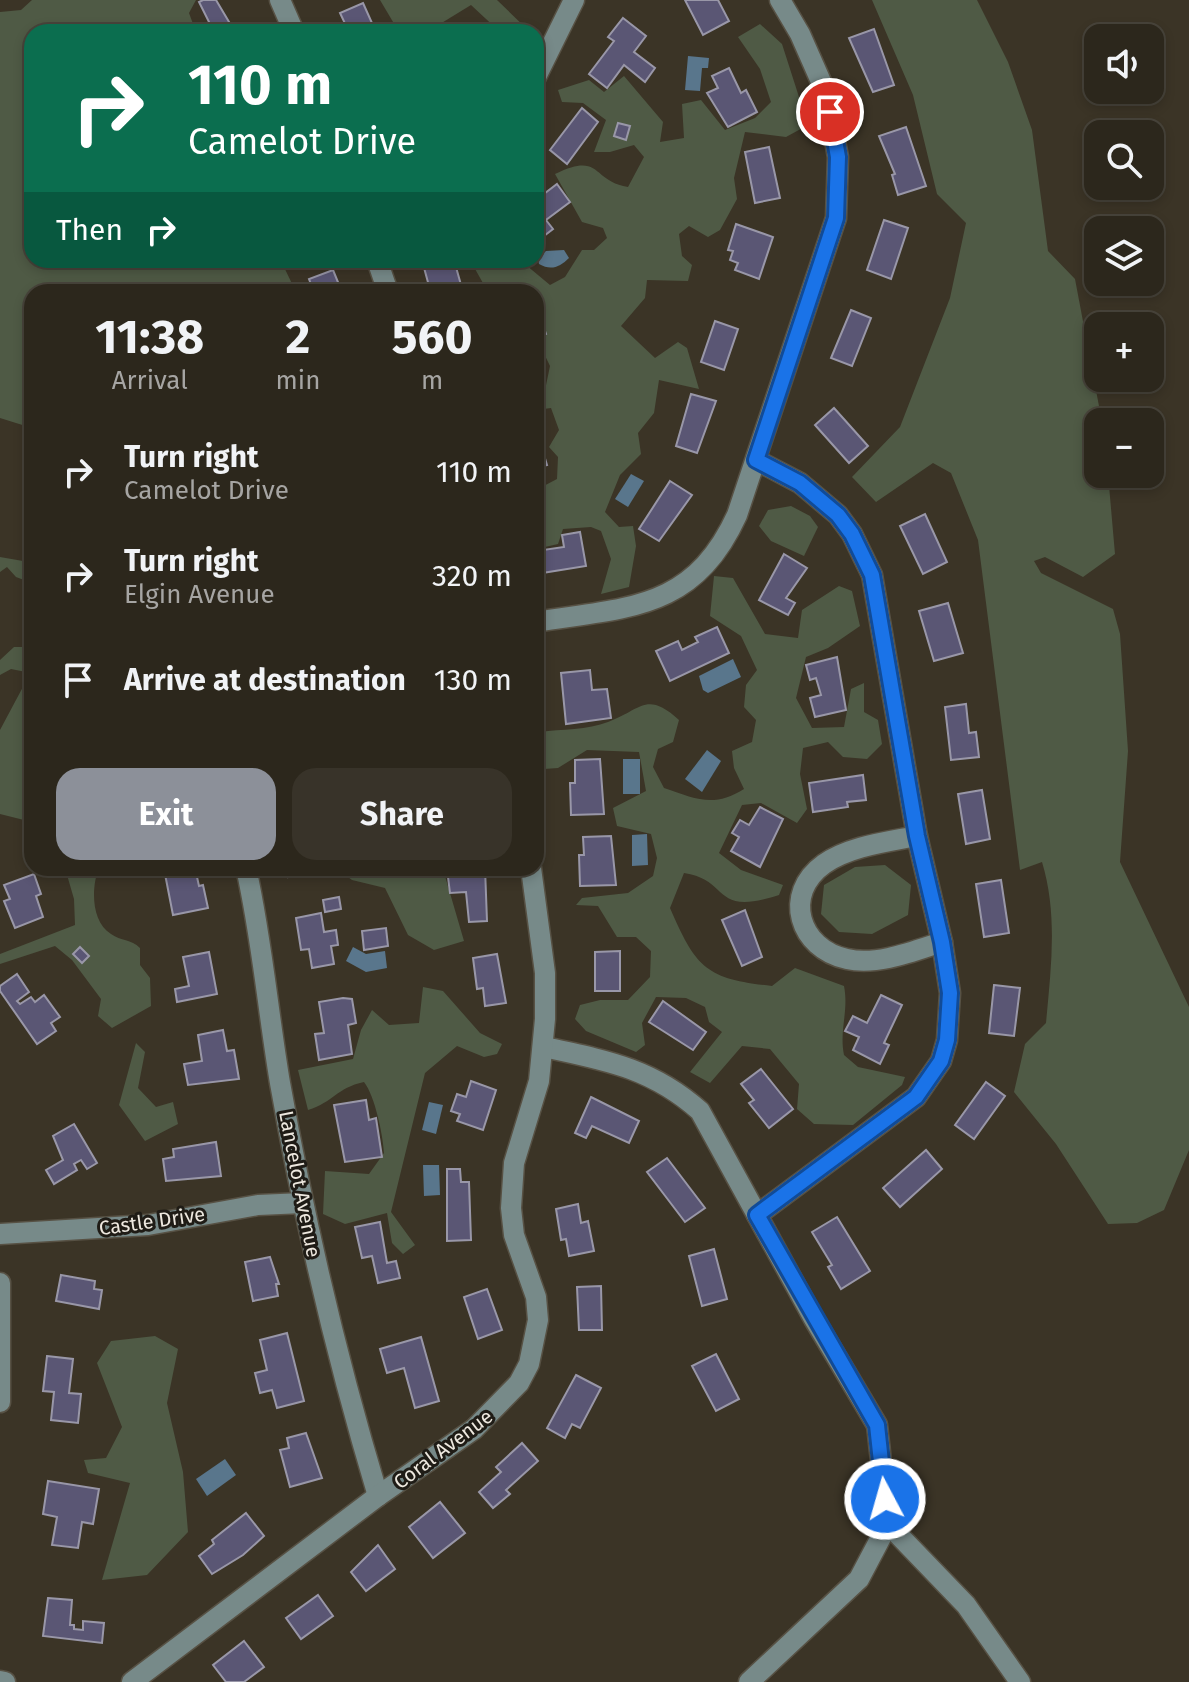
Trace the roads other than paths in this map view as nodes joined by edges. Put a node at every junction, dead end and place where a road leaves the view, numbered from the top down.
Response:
1 (280, 0) edge
2 (574, 0) edge
3 (780, 0) edge
4 (290, 24) edge
5 (544, 61) edge
6 (756, 460) junction
7 (544, 621) edge
8 (917, 836) junction
9 (247, 876) edge
10 (532, 876) edge
11 (942, 942) junction
12 (544, 1047) junction
13 (303, 1203) junction
14 (757, 1215) junction
15 (0, 1234) edge
16 (0, 1283) edge
17 (0, 1402) edge
18 (378, 1496) junction
19 (888, 1524) junction
20 (132, 1682) edge
21 (749, 1682) edge
22 (1020, 1682) edge

1 - 4 street
2 - 5 street
3 - 6 street
6 - 7 street
6 - 8 street
8 - 11 street
8 - 11 street
9 - 13 street, Lancelot Avenue
10 - 12 street, Coral Avenue
11 - 14 street
12 - 14 street
12 - 18 street, Coral Avenue
13 - 15 street, Castle Drive
13 - 18 street, Lancelot Avenue
14 - 19 street
16 - 17 street
18 - 20 street, Coral Avenue
19 - 21 street
19 - 22 street

